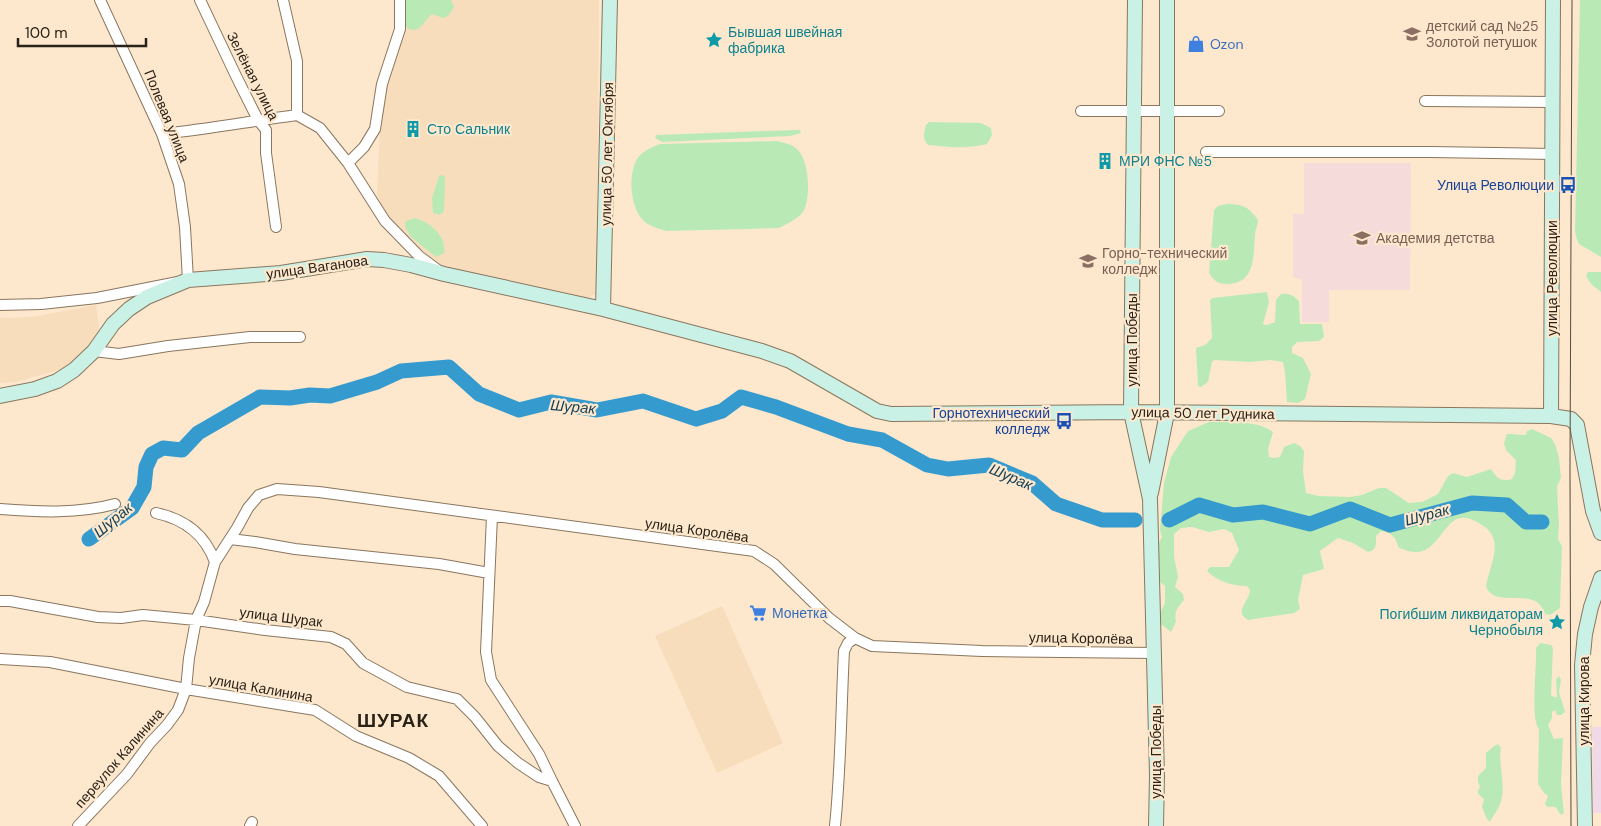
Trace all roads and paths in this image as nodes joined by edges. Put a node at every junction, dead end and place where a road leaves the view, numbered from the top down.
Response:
1 (100, 0) edge
2 (200, 0) edge
3 (283, 0) edge
4 (400, 0) edge
5 (610, 0) edge
6 (1135, 0) edge
7 (1167, 0) edge
8 (1553, 0) edge
9 (1425, 101) dead end
10 (1552, 102) junction
11 (1081, 111) dead end
12 (1133, 111) junction
13 (1168, 111) junction
14 (1219, 111) dead end
15 (297, 115) junction
16 (258, 120) junction
17 (162, 134) junction
18 (1206, 152) dead end
19 (1552, 154) junction
20 (348, 163) junction
21 (276, 227) dead end
22 (444, 274) junction
23 (188, 280) junction
24 (0, 305) edge
25 (603, 309) junction
26 (300, 337) dead end
27 (94, 351) junction
28 (0, 396) edge
29 (1131, 412) junction
30 (1167, 413) junction
31 (1551, 416) junction
32 (1150, 499) junction
33 (115, 504) dead end
34 (0, 509) edge
35 (156, 513) dead end
36 (492, 516) junction
37 (1601, 533) edge
38 (230, 539) junction
39 (215, 562) junction
40 (489, 574) junction
41 (1601, 578) edge
42 (0, 601) edge
43 (196, 620) junction
44 (855, 638) junction
45 (1155, 653) junction
46 (0, 659) edge
47 (186, 689) junction
48 (552, 781) junction
49 (78, 826) edge
50 (482, 826) edge
51 (575, 826) edge
52 (835, 826) edge
53 (1156, 826) edge
54 (1585, 826) edge

1 - 17 street, Полевая улица
2 - 16 street, Зелёная улица
3 - 15 street
4 - 20 street
5 - 25 street, улица 50 лет Октября
6 - 12 street, улица Победы
7 - 13 street, улица Победы
8 - 10 street, улица Революции
9 - 10 street
10 - 19 street, улица Революции
11 - 12 street
12 - 13 street
12 - 29 street, улица Победы
13 - 14 street
13 - 30 street, улица Победы
15 - 16 street
15 - 20 street
16 - 17 street
16 - 21 street, Зелёная улица
17 - 23 street, Полевая улица
18 - 19 street
19 - 31 street, улица Революции
20 - 22 street
22 - 23 street, улица Ваганова
22 - 25 street, улица Ваганова
23 - 24 street, улица Ваганова
23 - 27 street, улица Ваганова
25 - 29 street, улица 50 лет Рудника
26 - 27 street
27 - 28 street, улица Ваганова
29 - 30 street, улица 50 лет Рудника
29 - 32 street, улица Победы
30 - 31 street, улица 50 лет Рудника
30 - 32 street, улица Победы
31 - 37 street
32 - 45 street, улица Победы
33 - 34 street
35 - 39 street
36 - 38 street, улица Королёва
36 - 40 street
36 - 44 street, улица Королёва
38 - 39 street, улица Королёва
38 - 40 street
39 - 43 street
40 - 48 street
41 - 54 street, улица Кирова
42 - 43 street, улица Шурак
43 - 47 street, переулок Калинина
43 - 48 street, улица Шурак
44 - 45 street, улица Королёва
44 - 52 street
45 - 53 street, улица Победы
46 - 47 street, улица Калинина
47 - 49 street, переулок Калинина
47 - 50 street, улица Калинина
48 - 51 street

